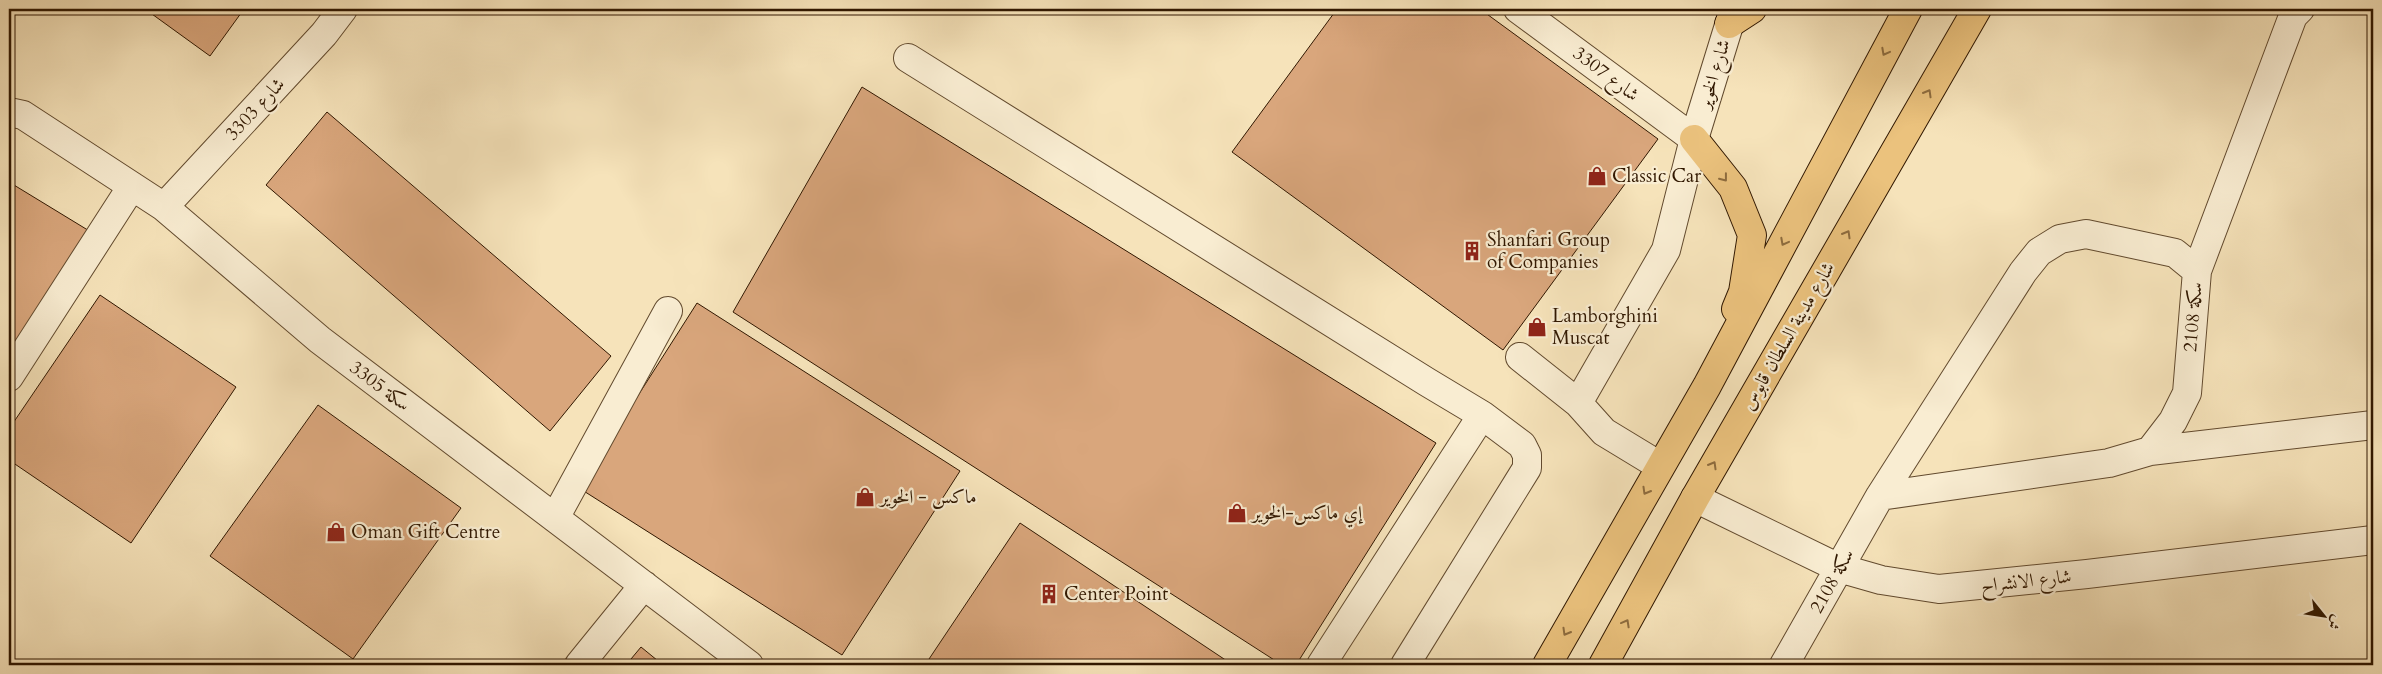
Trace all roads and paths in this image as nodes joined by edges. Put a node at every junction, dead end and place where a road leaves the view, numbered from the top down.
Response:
1 (343, 9) edge
2 (1518, 9) edge
3 (1752, 9) edge
4 (1908, 9) edge
5 (1977, 9) edge
6 (2300, 9) edge
7 (1732, 16) edge
8 (908, 58) dead end
9 (9, 112) edge
10 (1694, 139) junction
11 (132, 186) junction
12 (164, 207) junction
13 (2197, 271) junction
14 (668, 311) dead end
15 (1520, 357) dead end
16 (9, 377) edge
17 (1707, 386) junction
18 (1578, 403) junction
19 (1482, 415) junction
20 (2373, 424) edge
21 (2150, 451) junction
22 (1660, 466) junction
23 (1880, 496) junction
24 (1695, 498) junction
25 (555, 518) junction
26 (2373, 540) edge
27 (1839, 568) junction
28 (644, 586) junction
29 (579, 665) edge
30 (749, 665) edge
31 (1320, 665) edge
32 (1405, 665) edge
33 (1547, 665) edge
34 (1602, 665) edge
35 (1784, 665) edge

1 - 12 street, 3303 شارع
2 - 10 street, 3307 شارع
3 - 7 main road
4 -> 17 main road
24 -> 5 main road, شارع مدينة السلطان قابوس
6 - 13 street
7 - 10 street, شارع الخوير
8 - 19 street
9 - 11 street, 3305 سكة
10 -> 17 main road
10 - 18 street, شارع الخوير
11 - 12 street, 3305 سكة
11 - 16 street
12 - 25 street, 3305 سكة
13 - 21 street, سكة 2108
13 - 23 street, سكة 2108
14 - 25 street
15 - 18 street
17 - 22 main road
18 - 22 street
19 - 31 street
19 - 32 street
20 - 21 street
21 - 23 street
22 -> 33 main road
23 - 27 street, سكة 2108
24 - 27 street, شارع الانشراح
34 -> 24 main road, شارع مدينة السلطان قابوس
25 - 28 street, 3305 سكة
26 - 27 street, شارع الانشراح
27 - 35 street, سكة 2108
28 - 29 street
28 - 30 street, 3305 سكة

